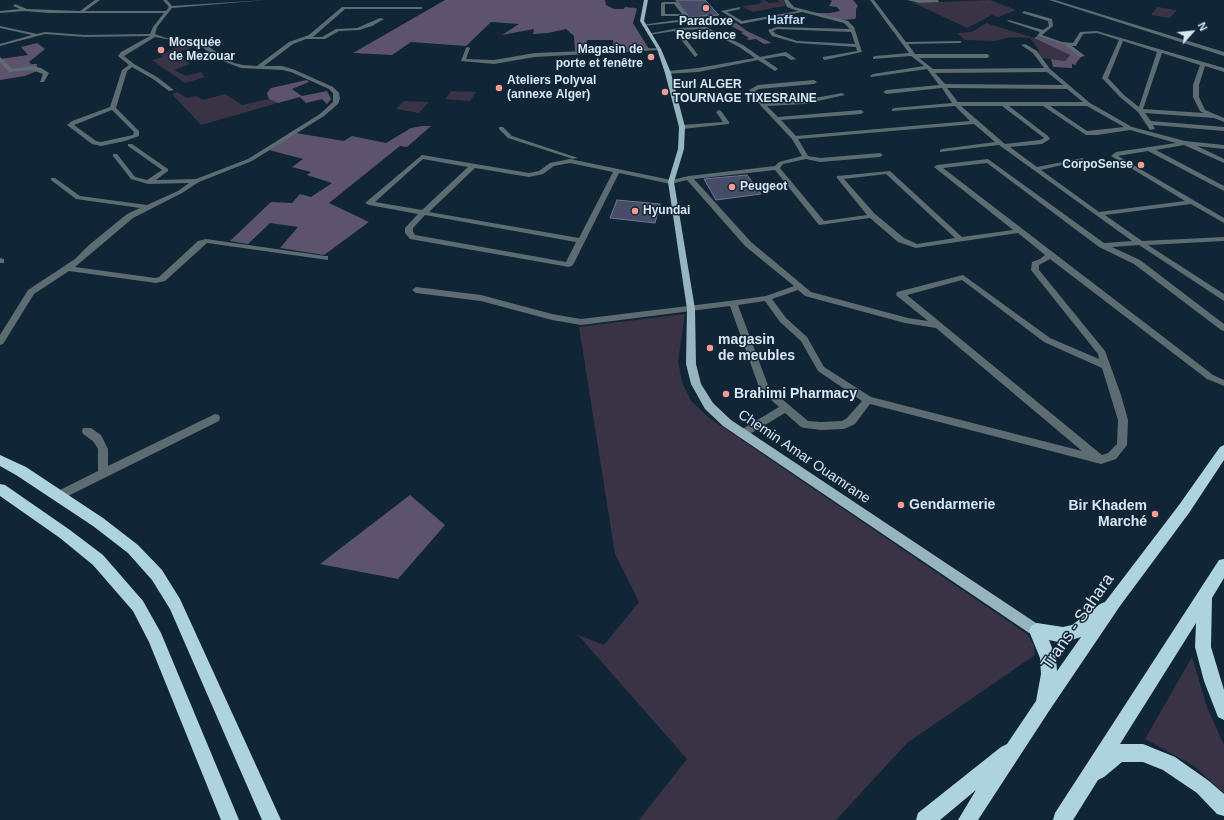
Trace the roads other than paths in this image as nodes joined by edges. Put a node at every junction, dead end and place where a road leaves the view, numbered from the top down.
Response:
1 (98, 0) edge
2 (166, 0) edge
3 (264, 0) edge
4 (646, 0) edge
5 (716, 0) edge
6 (720, 0) edge
7 (786, 0) edge
8 (872, 0) edge
9 (910, 0) edge
10 (936, 0) edge
11 (1051, 0) edge
12 (216, 2) edge
13 (15, 5) dead end
14 (421, 8) dead end
15 (738, 8) dead end
16 (169, 9) junction
17 (28, 10) junction
18 (82, 11) junction
19 (803, 11) junction
20 (0, 12) edge
21 (1024, 12) dead end
22 (687, 16) junction
23 (382, 19) dead end
24 (1009, 20) dead end
25 (349, 25) dead end
26 (643, 25) junction
27 (0, 27) edge
28 (342, 30) junction
29 (676, 30) junction
30 (853, 31) junction
31 (1043, 31) junction
32 (38, 34) junction
33 (649, 34) junction
34 (154, 35) junction
35 (307, 38) junction
36 (1122, 39) junction
37 (960, 42) dead end
38 (904, 43) junction
39 (0, 45) edge
40 (1023, 45) dead end
41 (1067, 45) junction
42 (858, 46) junction
43 (468, 48) dead end
44 (659, 49) junction
45 (1160, 51) junction
46 (695, 54) dead end
47 (1224, 54) edge
48 (913, 55) junction
49 (988, 56) dead end
50 (1082, 56) dead end
51 (758, 58) junction
52 (825, 58) dead end
53 (875, 58) dead end
54 (0, 59) edge
55 (794, 59) dead end
56 (1204, 64) junction
57 (132, 65) junction
58 (259, 67) junction
59 (775, 69) dead end
60 (929, 69) junction
61 (1048, 70) junction
62 (1224, 70) edge
63 (668, 73) junction
64 (873, 76) dead end
65 (42, 81) dead end
66 (814, 82) dead end
67 (943, 86) junction
68 (1068, 86) junction
69 (171, 90) dead end
70 (886, 92) dead end
71 (842, 95) dead end
72 (956, 104) junction
73 (1003, 104) junction
74 (1044, 104) junction
75 (1088, 104) junction
76 (763, 105) junction
77 (112, 108) junction
78 (894, 110) dead end
79 (1140, 111) junction
80 (719, 112) dead end
81 (861, 112) dead end
82 (1216, 116) junction
83 (776, 119) junction
84 (1224, 120) edge
85 (975, 122) junction
86 (1148, 123) junction
87 (682, 127) junction
88 (501, 128) dead end
89 (1130, 128) junction
90 (1224, 129) edge
91 (1154, 134) junction
92 (794, 138) junction
93 (1185, 143) junction
94 (1003, 144) junction
95 (130, 145) dead end
96 (1224, 147) edge
97 (1150, 149) junction
98 (942, 151) dead end
99 (115, 155) dead end
100 (880, 155) dead end
101 (806, 157) junction
102 (1081, 159) dead end
103 (1224, 161) edge
104 (474, 165) junction
105 (777, 168) junction
106 (1037, 169) junction
107 (617, 170) junction
108 (689, 178) junction
109 (53, 179) dead end
110 (672, 180) junction
111 (197, 181) junction
112 (148, 182) junction
113 (1224, 189) edge
114 (1193, 202) junction
115 (147, 207) junction
116 (423, 213) junction
117 (1098, 214) junction
118 (872, 216) junction
119 (1224, 220) edge
120 (1019, 231) junction
121 (960, 239) junction
122 (1224, 239) edge
123 (581, 241) junction
124 (1140, 243) junction
125 (1102, 245) junction
126 (1050, 256) junction
127 (324, 258) dead end
128 (67, 268) junction
129 (800, 287) junction
130 (416, 290) dead end
131 (767, 298) junction
132 (1224, 298) edge
133 (729, 304) junction
134 (691, 309) junction
135 (939, 325) junction
136 (1224, 328) edge
137 (0, 342) edge
138 (1106, 366) junction
139 (1223, 383) edge
140 (868, 400) junction
141 (785, 408) junction
142 (215, 418) dead end
143 (87, 431) dead end
144 (743, 434) junction
145 (1224, 450) edge
146 (0, 460) edge
147 (1101, 460) junction
148 (103, 473) junction
149 (0, 489) edge
150 (58, 496) junction
151 (1224, 565) edge
152 (1204, 597) junction
153 (1115, 601) junction
154 (1037, 631) junction
155 (1043, 705) junction
156 (1224, 711) edge
157 (1017, 744) junction
158 (1089, 778) junction
159 (1224, 807) edge
160 (230, 820) edge
161 (272, 820) edge
162 (925, 820) edge
163 (967, 820) edge
164 (1062, 820) edge

1 - 18 street
2 - 16 street
3 - 12 street
4 - 26 main road
5 - 6 street
7 - 19 street
8 - 38 street
9 - 10 street
11 - 47 street
12 - 16 street
13 - 17 street
14 - 35 street
15 - 19 street
16 - 18 street
16 - 34 street
17 - 18 street
17 - 20 street
19 - 30 street
21 - 31 street
22 - 22 street
22 - 26 street
23 - 28 street
24 - 31 street
25 - 28 street
26 - 33 main road, Chemin Amar Ouamrane
27 - 32 street
28 - 35 street
29 - 33 street
29 - 46 street
29 - 51 street
30 - 42 street
30 - 42 street
31 - 41 street
32 - 34 street
32 - 39 street
33 - 44 main road, Chemin Amar Ouamrane
34 - 57 street
34 - 58 street
35 - 58 street
36 - 41 street
36 - 45 street
36 - 79 street
37 - 38 street
38 - 48 street
40 - 61 street
41 - 50 street
42 - 52 street
43 - 44 street
44 - 63 main road, Chemin Amar Ouamrane
45 - 56 street
45 - 79 street
48 - 49 street
48 - 53 street
48 - 60 street
51 - 55 street
51 - 59 street
51 - 63 street
54 - 65 street
56 - 62 street
56 - 82 street
57 - 69 street
57 - 77 street
58 - 111 street
60 - 61 street
60 - 64 street
60 - 67 street
61 - 68 street
63 - 87 main road, Chemin Amar Ouamrane
66 - 76 street
67 - 68 street
67 - 70 street
67 - 72 street
68 - 75 street
71 - 76 street
72 - 73 street
72 - 78 street
72 - 85 street
73 - 74 street
73 - 94 street
74 - 75 street
74 - 89 street
75 - 89 street
76 - 83 street
77 - 77 street
79 - 82 street
79 - 86 street
80 - 87 street
81 - 83 street
82 - 84 street
83 - 92 street
85 - 92 street
85 - 94 street
86 - 90 street
86 - 91 street
87 - 110 main road, Chemin Amar Ouamrane
88 - 110 street
89 - 91 street
91 - 93 street
92 - 101 street
93 - 96 street
93 - 97 street
93 - 103 street
94 - 98 street
94 - 106 street
95 - 112 street
97 - 113 street
97 - 114 street
99 - 112 street
100 - 101 street
101 - 105 street
102 - 106 street
104 - 107 street
104 - 116 street
104 - 116 street
105 - 108 street
105 - 118 street
106 - 117 street
107 - 110 street
107 - 123 street
108 - 110 street
108 - 129 street
109 - 115 street
110 - 134 main road, Chemin Amar Ouamrane
111 - 112 street
111 - 115 street
114 - 117 street
114 - 119 street
115 - 128 street
116 - 123 street
116 - 123 street
117 - 124 street
118 - 121 street
118 - 121 street
120 - 121 street
120 - 125 street
120 - 126 street
122 - 124 street
124 - 125 street
124 - 132 street
125 - 136 street
126 - 138 street
126 - 139 street
127 - 128 street
128 - 137 street
129 - 131 street
129 - 135 street
130 - 134 street
131 - 133 street
131 - 140 street
133 - 134 street
133 - 141 street
134 - 144 main road, Chemin Amar Ouamrane
135 - 138 street
135 - 147 street
138 - 147 street
140 - 141 street
140 - 147 street
141 - 144 street
142 - 148 street
143 - 148 street
144 - 154 main road, Chemin Amar Ouamrane
145 - 153 highway, Trans - Sahara
146 - 150 highway
148 - 150 street
149 - 160 highway
150 - 161 highway
151 - 152 highway
152 - 156 highway
152 - 158 highway
153 - 154 highway
153 - 155 highway, Trans - Sahara
154 - 155 highway
155 - 157 highway, Trans - Sahara
157 - 162 highway
157 - 163 highway, Trans - Sahara
158 - 159 highway
158 - 164 highway

